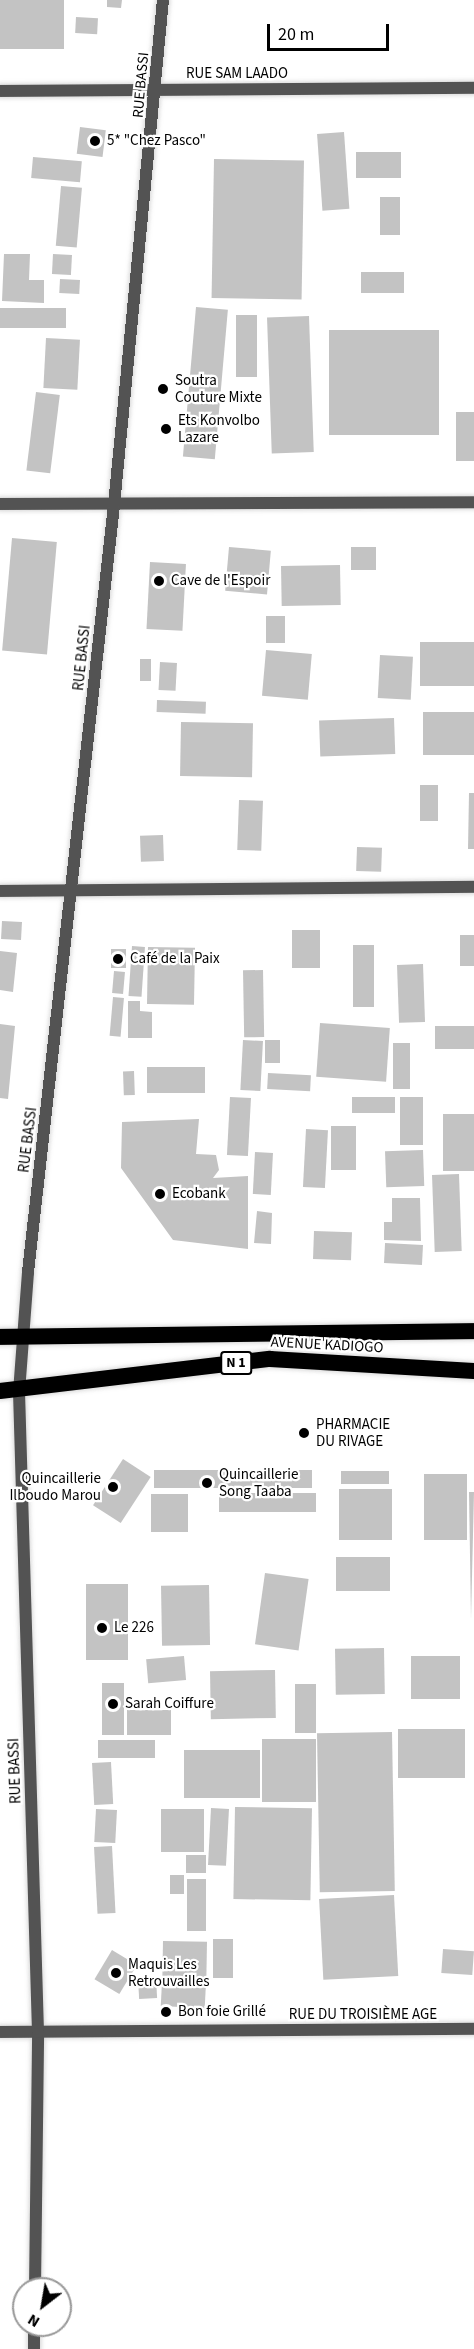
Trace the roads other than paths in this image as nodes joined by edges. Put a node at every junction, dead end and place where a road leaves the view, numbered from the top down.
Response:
1 (163, 0) edge
2 (474, 88) edge
3 (156, 89) junction
4 (0, 91) edge
5 (474, 502) edge
6 (0, 504) edge
7 (114, 505) junction
8 (474, 887) edge
9 (0, 891) edge
10 (72, 891) junction
11 (474, 1331) edge
12 (0, 1337) edge
13 (22, 1337) junction
14 (474, 1371) edge
15 (0, 1391) edge
16 (19, 1392) junction
17 (474, 2029) edge
18 (0, 2032) edge
19 (38, 2032) junction
20 (35, 2277) edge

1 - 3 street, RUE BASSI
2 - 3 street, RUE SAM LAADO
3 - 4 street, RUE SAM LAADO
3 - 7 street, RUE BASSI
5 - 7 street
6 - 7 street
7 - 10 street, RUE BASSI
8 - 10 street
9 - 10 street
10 - 13 street, RUE BASSI
11 - 13 highway, AVENUE KADIOGO / N 1
12 - 13 highway, AVENUE KADIOGO / N 1
13 - 16 street, RUE BASSI
14 - 16 highway, AVENUE KADIOGO / N 1
15 - 16 highway, AVENUE KADIOGO / N 1
16 - 19 street, RUE BASSI
17 - 19 street, RUE DU TROISIÈME AGE
18 - 19 street, RUE DU TROISIÈME AGE
19 - 20 street, RUE BASSI

